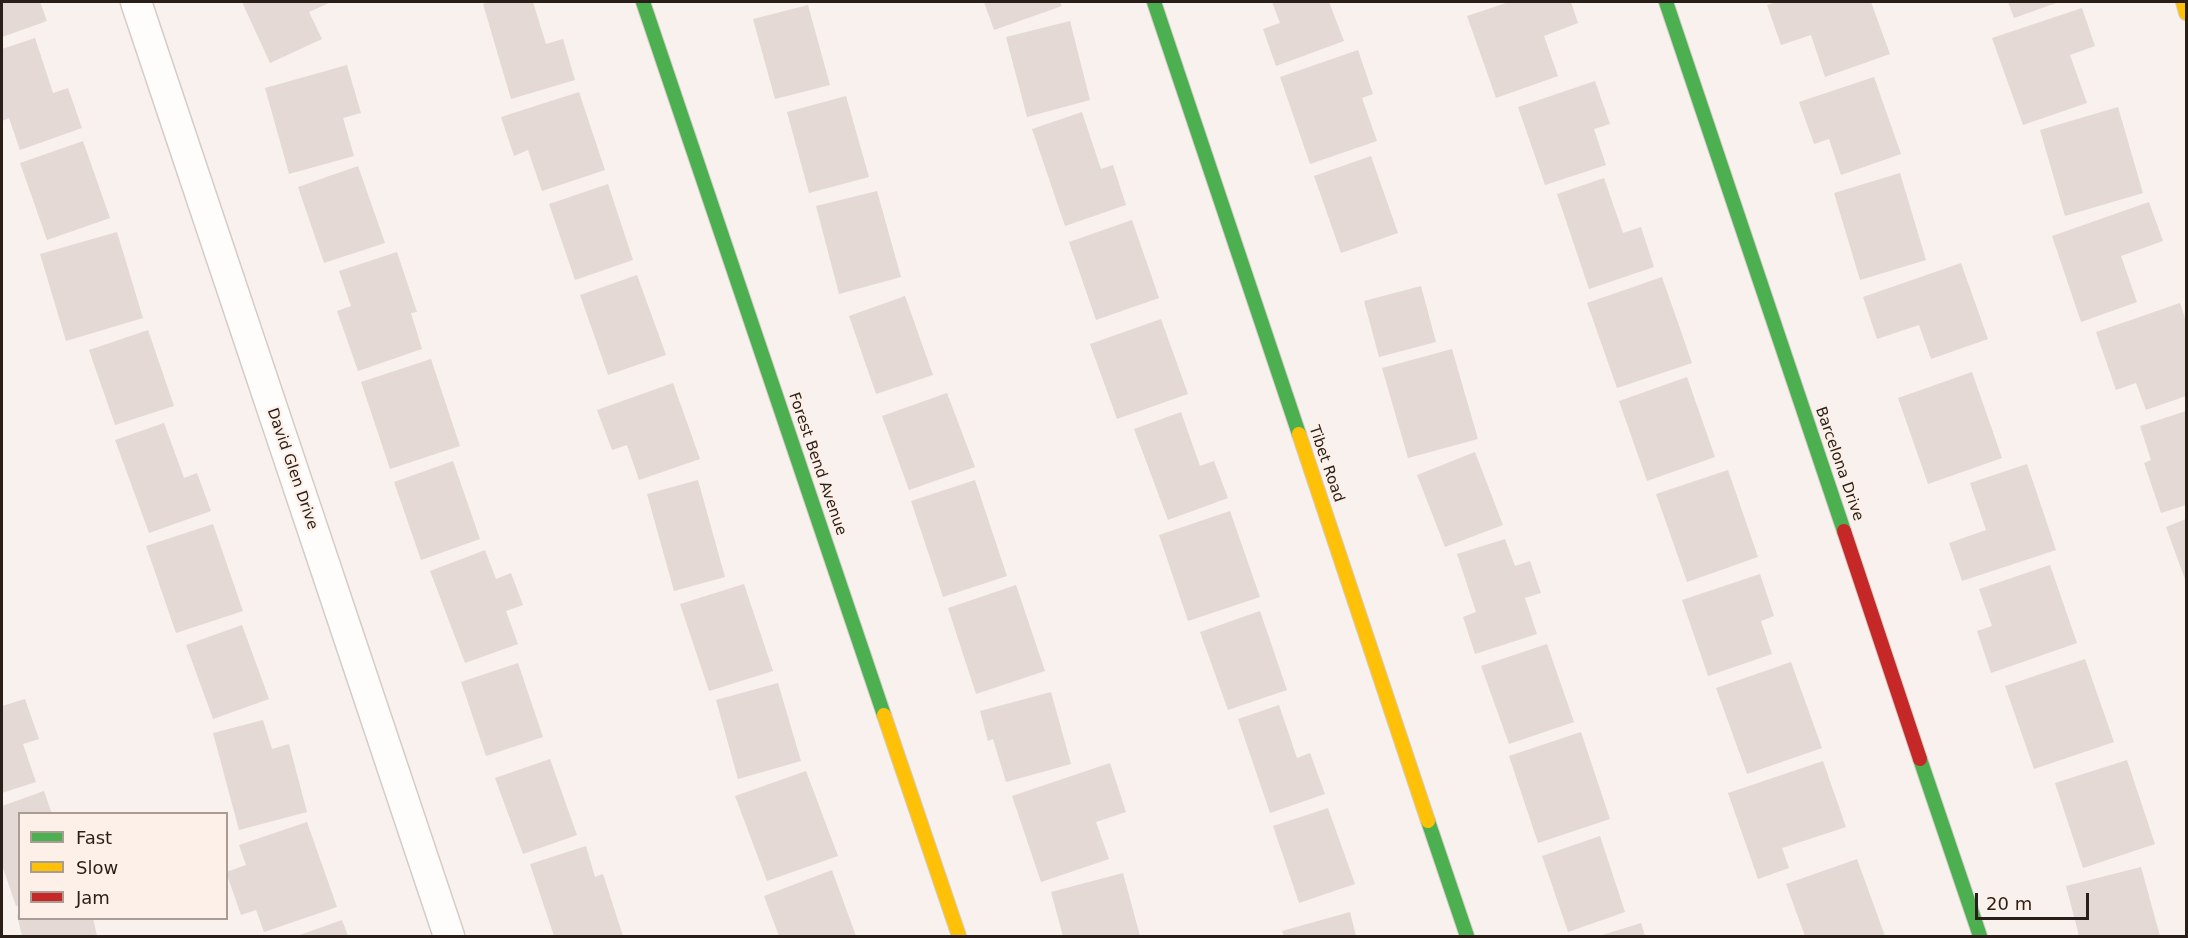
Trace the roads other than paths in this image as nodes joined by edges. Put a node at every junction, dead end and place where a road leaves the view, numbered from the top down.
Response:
1 (136, 2) edge
2 (643, 2) edge
3 (1154, 2) edge
4 (1666, 2) edge
5 (2182, 2) edge
6 (2187, 13) edge
7 (449, 936) edge
8 (959, 936) edge
9 (1467, 936) edge
10 (1980, 936) edge

1 - 7 street, David Glen Drive
2 - 8 street, Forest Bend Avenue
3 - 9 street, Tibet Road
4 - 10 street, Barcelona Drive
5 - 6 street

